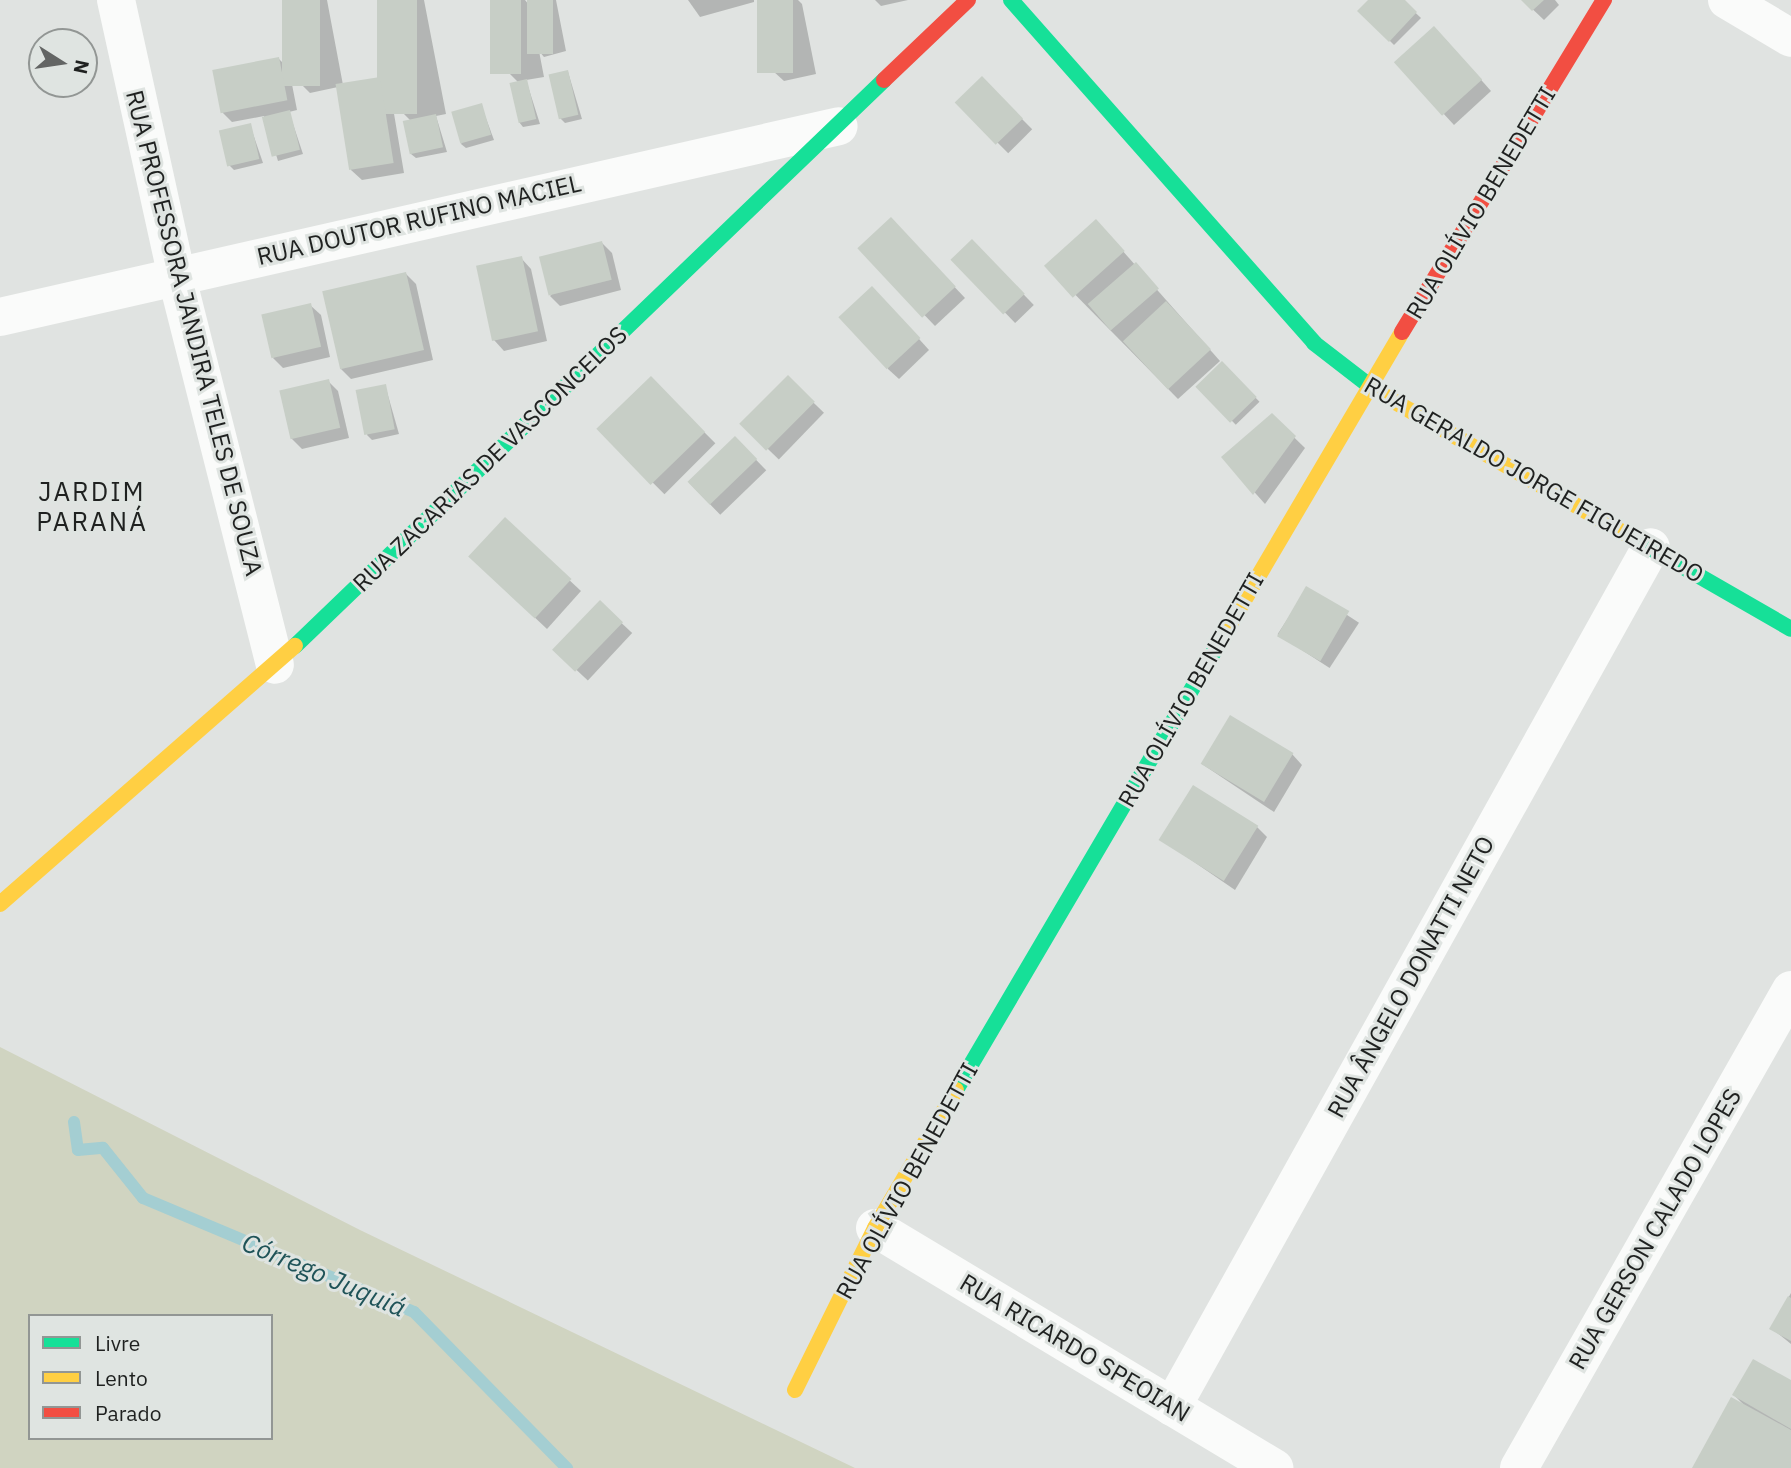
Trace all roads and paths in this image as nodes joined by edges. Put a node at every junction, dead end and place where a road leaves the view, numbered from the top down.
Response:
1 (116, 0) edge
2 (968, 0) edge
3 (1011, 0) edge
4 (1604, 0) edge
5 (1727, 0) edge
6 (1791, 38) edge
7 (839, 126) junction
8 (176, 274) junction
9 (0, 317) edge
10 (1369, 387) junction
11 (1651, 547) junction
12 (1791, 629) edge
13 (275, 665) junction
14 (0, 904) edge
15 (1791, 990) edge
16 (875, 1228) junction
17 (795, 1390) dead end
18 (1172, 1407) junction
19 (1274, 1468) edge
20 (1519, 1468) edge

1 - 8 street, RUA PROFESSORA JANDIRA TELES DE SOUZA
2 - 7 street, RUA ZACARIAS DE VASCONCELOS
3 - 10 street, RUA GERALDO JORGE FIGUEIREDO
4 - 10 street, RUA OLÍVIO BENEDETTI
5 - 6 street
7 - 8 street, RUA DOUTOR RUFINO MACIEL
7 - 13 street, RUA ZACARIAS DE VASCONCELOS
8 - 9 street, RUA DOUTOR RUFINO MACIEL
8 - 13 street, RUA PROFESSORA JANDIRA TELES DE SOUZA
10 - 11 street, RUA GERALDO JORGE FIGUEIREDO
10 - 16 street, RUA OLÍVIO BENEDETTI
11 - 12 street, RUA GERALDO JORGE FIGUEIREDO
11 - 18 street, RUA ÂNGELO DONATTI NETO
13 - 14 street, RUA ZACARIAS DE VASCONCELOS
15 - 20 street, RUA GERSON CALADO LOPES
16 - 17 street, RUA OLÍVIO BENEDETTI
16 - 18 street, RUA RICARDO SPEOIAN
18 - 19 street, RUA RICARDO SPEOIAN

